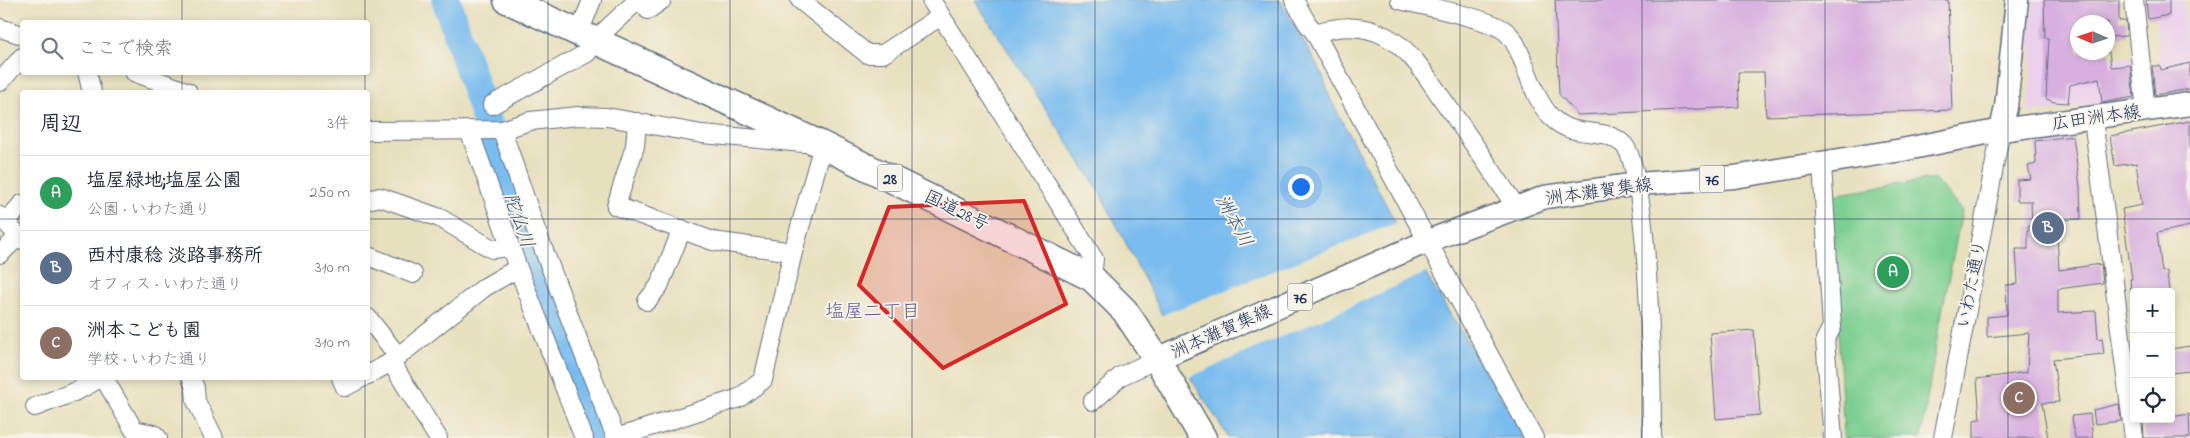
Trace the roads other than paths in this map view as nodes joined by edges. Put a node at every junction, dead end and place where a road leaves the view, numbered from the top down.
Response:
1 (507, 0) edge
2 (592, 0) edge
3 (639, 0) edge
4 (662, 0) edge
5 (800, 0) edge
6 (931, 0) edge
7 (1294, 0) edge
8 (1400, 0) edge
9 (2009, 0) edge
10 (2017, 0) edge
11 (2134, 0) edge
12 (941, 16) junction
13 (0, 28) edge
14 (1315, 33) junction
15 (20, 35) edge
16 (587, 36) junction
17 (20, 59) edge
18 (2011, 63) junction
19 (88, 75) edge
20 (142, 75) edge
21 (0, 82) edge
22 (92, 90) edge
23 (183, 90) edge
24 (2190, 104) edge
25 (492, 105) dead end
26 (2146, 111) junction
27 (2093, 119) junction
28 (637, 122) junction
29 (468, 130) junction
30 (502, 130) junction
31 (2001, 130) junction
32 (370, 131) edge
33 (822, 144) junction
34 (1822, 164) junction
35 (1638, 184) junction
36 (370, 200) edge
37 (20, 206) edge
38 (1516, 207) junction
39 (3, 219) edge
40 (682, 229) junction
41 (20, 237) edge
42 (20, 239) edge
43 (1428, 241) junction
44 (510, 247) junction
45 (793, 252) junction
46 (0, 254) edge
47 (370, 257) edge
48 (518, 268) junction
49 (413, 274) dead end
50 (1092, 278) junction
51 (647, 301) dead end
52 (370, 321) edge
53 (1164, 356) junction
54 (395, 359) junction
55 (370, 374) edge
56 (96, 380) edge
57 (105, 380) edge
58 (192, 380) edge
59 (1093, 401) dead end
60 (35, 407) dead end
61 (158, 438) edge
62 (214, 438) edge
63 (438, 438) edge
64 (584, 438) edge
65 (616, 438) edge
66 (1203, 438) edge
67 (1534, 438) edge
68 (1652, 438) edge
69 (1833, 438) edge
70 (1943, 438) edge
71 (2134, 438) edge

1 - 16 highway, 国道28号 / 28
2 - 16 street
3 - 4 street
3 - 16 street
5 - 12 street
6 - 12 street
7 - 14 street
8 - 35 street
9 - 18 main road
10 - 18 main road
11 - 26 street
12 - 50 street
13 - 15 street
14 - 38 street
14 - 43 street
16 - 25 street
16 - 33 highway, 国道28号 / 28
17 - 21 street
18 - 31 main road
19 - 22 street
20 - 23 street
24 - 26 main road, 広田洲本線
26 - 27 main road, 広田洲本線
27 - 31 main road, 広田洲本線
27 - 71 street
28 - 30 street
28 - 33 street
28 - 40 street
29 - 30 street
29 - 32 street
29 - 44 street
30 - 65 street
31 - 34 main road, 洲本灘賀集線 / 76
31 - 70 street, いわた通り
33 - 45 street
33 - 50 highway, 国道28号 / 28
34 - 35 main road, 洲本灘賀集線 / 76
34 - 69 street
35 - 38 main road, 洲本灘賀集線 / 76
35 - 68 street
36 - 44 street
37 - 39 street
38 - 43 main road, 洲本灘賀集線 / 76
39 - 41 street
40 - 45 street
40 - 51 street
42 - 46 street
43 - 53 main road, 洲本灘賀集線 / 76
43 - 67 street
44 - 48 street
45 - 65 street
47 - 49 street
48 - 54 street
48 - 64 street
50 - 53 highway, 国道28号 / 28
52 - 54 street
53 - 59 street
53 - 66 highway, 国道28号 / 28
54 - 55 street
54 - 63 street
56 - 60 street
57 - 61 street
58 - 62 street

